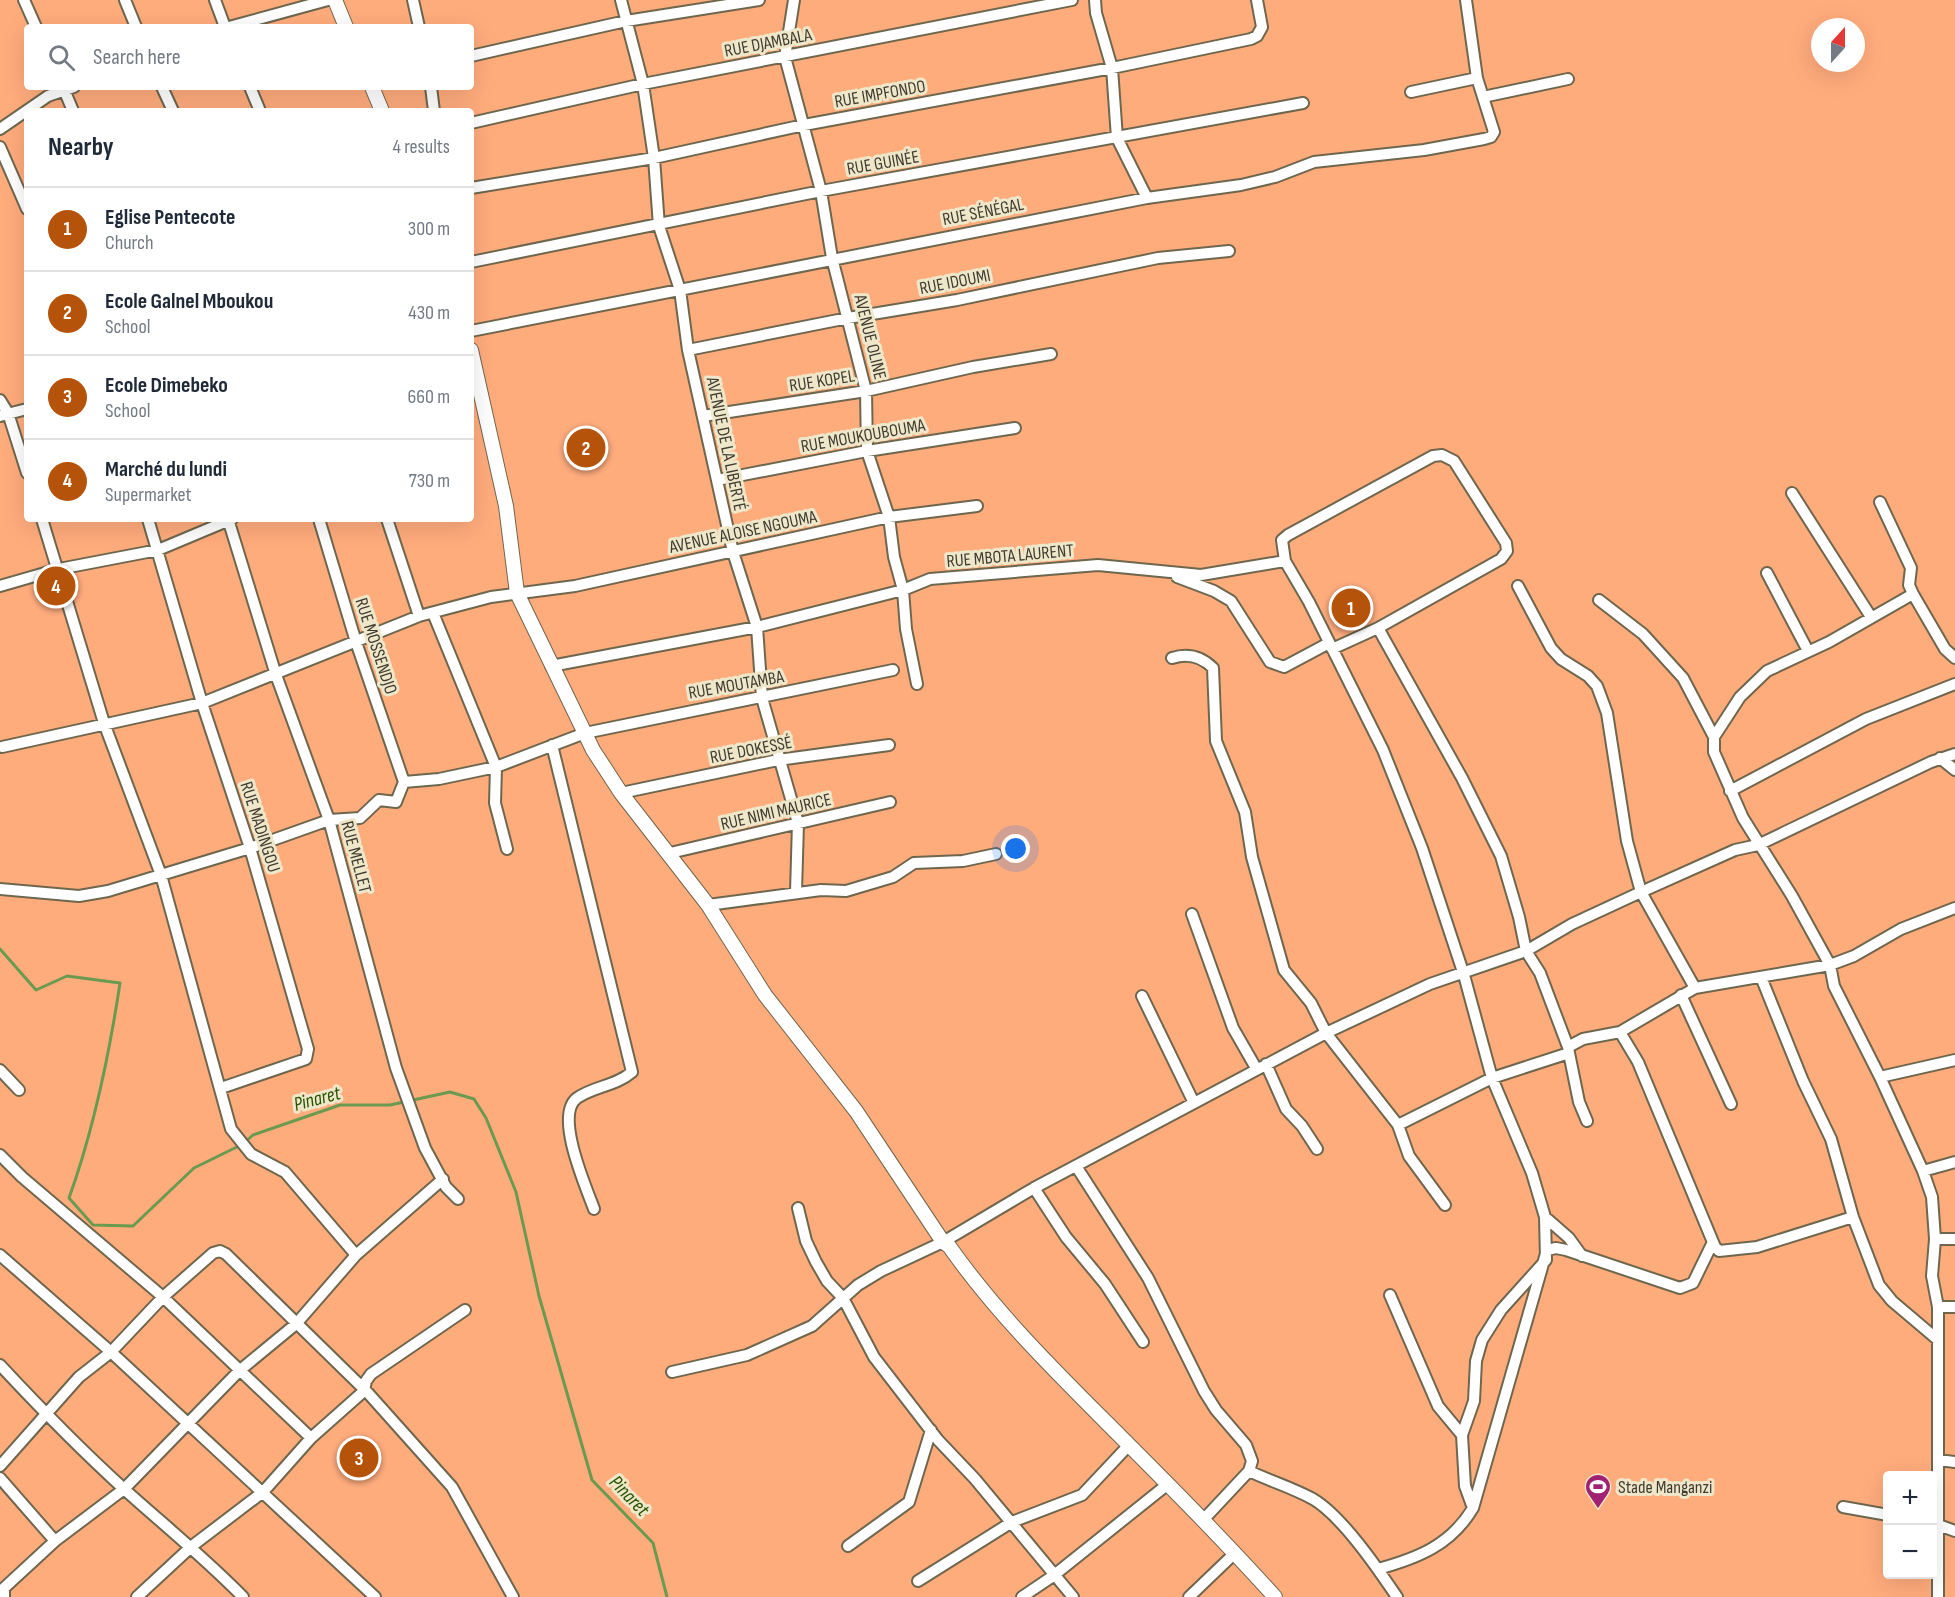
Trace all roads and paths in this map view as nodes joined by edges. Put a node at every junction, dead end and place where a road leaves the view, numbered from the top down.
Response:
1 (24, 0) edge
2 (125, 0) edge
3 (215, 0) edge
4 (328, 0) edge
5 (335, 0) edge
6 (412, 0) edge
7 (621, 0) edge
8 (759, 0) edge
9 (794, 0) edge
10 (1072, 0) edge
11 (1095, 0) edge
12 (1257, 0) edge
13 (1466, 0) edge
14 (627, 21) junction
15 (35, 24) edge
16 (135, 24) edge
17 (226, 24) edge
18 (238, 24) edge
19 (345, 24) edge
20 (418, 24) edge
21 (474, 55) edge
22 (785, 57) junction
23 (1112, 68) junction
24 (1477, 78) junction
25 (1568, 79) dead end
26 (643, 84) junction
27 (62, 90) edge
28 (68, 90) edge
29 (163, 90) edge
30 (251, 90) edge
31 (373, 90) edge
32 (431, 90) edge
33 (1411, 92) dead end
34 (1483, 97) junction
35 (1303, 103) dead end
36 (31, 108) edge
37 (72, 108) edge
38 (172, 108) edge
39 (259, 108) edge
40 (381, 108) edge
41 (434, 108) edge
42 (24, 112) edge
43 (474, 122) edge
44 (804, 125) junction
45 (0, 129) edge
46 (1117, 138) junction
47 (0, 147) edge
48 (654, 158) junction
49 (474, 188) edge
50 (821, 191) junction
51 (1147, 198) junction
52 (24, 202) edge
53 (659, 226) junction
54 (1229, 251) dead end
55 (832, 258) junction
56 (474, 261) edge
57 (680, 290) junction
58 (848, 318) junction
59 (474, 329) edge
60 (688, 350) junction
61 (1051, 354) dead end
62 (474, 363) edge
63 (866, 391) junction
64 (0, 400) edge
65 (24, 410) edge
66 (4, 415) edge
67 (703, 416) junction
68 (1015, 428) dead end
69 (867, 451) junction
70 (24, 465) edge
71 (717, 480) junction
72 (1792, 493) dead end
73 (1880, 502) dead end
74 (977, 506) dead end
75 (890, 517) junction
76 (43, 522) edge
77 (149, 522) edge
78 (223, 522) edge
79 (231, 522) edge
80 (320, 522) edge
81 (388, 522) edge
82 (158, 550) junction
83 (733, 552) junction
84 (1285, 561) junction
85 (59, 569) junction
86 (1767, 573) dead end
87 (1167, 574) junction
88 (0, 586) edge
89 (1518, 586) dead end
90 (903, 590) junction
91 (517, 593) junction
92 (1913, 594) junction
93 (1599, 600) dead end
94 (433, 613) junction
95 (419, 616) junction
96 (1871, 617) junction
97 (757, 627) junction
98 (1378, 628) junction
99 (356, 642) junction
100 (1331, 646) junction
101 (1808, 651) junction
102 (1172, 658) dead end
103 (1955, 658) edge
104 (551, 666) junction
105 (893, 670) dead end
106 (276, 675) junction
107 (917, 684) dead end
108 (1955, 684) edge
109 (762, 698) junction
110 (202, 703) junction
111 (105, 723) junction
112 (585, 733) junction
113 (1714, 737) junction
114 (889, 745) dead end
115 (552, 746) junction
116 (2, 747) dead end
117 (1955, 754) edge
118 (1940, 758) junction
119 (778, 760) junction
120 (496, 767) junction
121 (1955, 770) edge
122 (404, 782) junction
123 (1730, 791) junction
124 (621, 793) junction
125 (890, 802) dead end
126 (329, 820) junction
127 (798, 824) junction
128 (1758, 845) junction
129 (250, 848) junction
130 (507, 849) dead end
131 (670, 854) junction
132 (996, 854) dead end
133 (161, 875) junction
134 (0, 889) edge
135 (796, 892) junction
136 (1641, 892) junction
137 (708, 905) junction
138 (1955, 908) edge
139 (1192, 914) dead end
140 (1526, 951) junction
141 (1830, 965) junction
142 (1464, 975) junction
143 (1761, 977) junction
144 (1695, 988) junction
145 (1681, 995) junction
146 (1142, 996) dead end
147 (1620, 1032) junction
148 (1326, 1033) junction
149 (1568, 1050) junction
150 (1955, 1060) edge
151 (1261, 1066) junction
152 (0, 1070) edge
153 (1880, 1077) junction
154 (1492, 1078) junction
155 (221, 1088) junction
156 (18, 1090) dead end
157 (1194, 1103) junction
158 (1731, 1104) dead end
159 (1587, 1120) dead end
160 (1398, 1125) junction
161 (1317, 1149) dead end
162 (0, 1155) edge
163 (1955, 1162) edge
164 (1076, 1166) junction
165 (1923, 1171) junction
166 (443, 1179) junction
167 (1034, 1188) junction
168 (458, 1199) dead end
169 (1445, 1205) dead end
170 (798, 1208) dead end
171 (594, 1209) dead end
172 (1545, 1217) junction
173 (1853, 1217) junction
174 (1935, 1239) junction
175 (1955, 1239) edge
176 (943, 1242) junction
177 (1713, 1242) junction
178 (0, 1255) edge
179 (356, 1255) junction
180 (1581, 1256) junction
181 (1546, 1260) junction
182 (1390, 1295) dead end
183 (163, 1297) junction
184 (843, 1298) junction
185 (1938, 1307) junction
186 (1955, 1307) edge
187 (465, 1310) dead end
188 (296, 1324) junction
189 (1938, 1340) junction
190 (1143, 1342) dead end
191 (111, 1353) junction
192 (0, 1365) edge
193 (239, 1371) junction
194 (672, 1372) dead end
195 (364, 1391) junction
196 (46, 1415) junction
197 (187, 1424) junction
198 (931, 1430) junction
199 (1462, 1435) junction
200 (311, 1438) junction
201 (1130, 1445) junction
202 (1938, 1460) junction
203 (1955, 1462) edge
204 (0, 1466) edge
205 (1249, 1472) junction
206 (0, 1478) edge
207 (1937, 1481) edge
208 (1168, 1484) junction
209 (124, 1489) junction
210 (263, 1492) junction
211 (1843, 1507) dead end
212 (1473, 1508) junction
213 (1883, 1514) edge
214 (1204, 1519) junction
215 (1012, 1522) junction
216 (1935, 1525) edge
217 (1937, 1525) edge
218 (1955, 1531) edge
219 (55, 1541) junction
220 (192, 1546) junction
221 (848, 1546) dead end
222 (1235, 1552) junction
223 (1378, 1569) junction
224 (1053, 1576) junction
225 (918, 1581) dead end
226 (4, 1597) edge
227 (136, 1597) edge
228 (243, 1597) edge
229 (375, 1597) edge
230 (513, 1597) edge
231 (1022, 1597) edge
232 (1072, 1597) edge
233 (1189, 1597) edge
234 (1275, 1597) edge
235 (1397, 1597) edge
236 (1938, 1597) edge

1 - 15 street
2 - 16 street
3 - 17 street
4 - 18 street
5 - 19 main road
6 - 20 street
7 - 14 street, AVENUE DE LA LIBERTÉ
8 - 14 street
9 - 22 street, AVENUE OLINE
10 - 22 street, RUE DJAMBALA
11 - 23 street
12 - 23 street, RUE IMPFONDO
13 - 24 street
14 - 21 street
14 - 26 street, AVENUE DE LA LIBERTÉ
22 - 26 street, RUE DJAMBALA
22 - 44 street, AVENUE OLINE
23 - 44 street, RUE IMPFONDO
23 - 46 street
24 - 33 street
24 - 34 street
25 - 34 street
26 - 43 street, RUE DJAMBALA
26 - 48 street, AVENUE DE LA LIBERTÉ
27 - 36 street
28 - 37 street
29 - 38 street
30 - 39 street
31 - 40 main road
32 - 41 street
34 - 51 street, RUE SÉNÉGAL
35 - 46 street, RUE GUINÉE
42 - 45 street
44 - 48 street, RUE IMPFONDO
44 - 50 street, AVENUE OLINE
46 - 50 street, RUE GUINÉE
46 - 51 street
47 - 52 street
48 - 49 street, RUE IMPFONDO
48 - 53 street, AVENUE DE LA LIBERTÉ
50 - 53 street, RUE GUINÉE
50 - 55 street, AVENUE OLINE
51 - 55 street, RUE SÉNÉGAL
53 - 56 street, RUE GUINÉE
53 - 57 street, AVENUE DE LA LIBERTÉ
54 - 58 street, RUE IDOUMI
55 - 57 street, RUE SÉNÉGAL
55 - 58 street, AVENUE OLINE
57 - 59 street, RUE SÉNÉGAL
57 - 60 street, AVENUE DE LA LIBERTÉ
58 - 60 street, RUE IDOUMI
58 - 63 street, AVENUE OLINE
60 - 67 street, AVENUE DE LA LIBERTÉ
61 - 63 street, RUE KOPEL
62 - 91 main road
63 - 67 street, RUE KOPEL
63 - 69 street, AVENUE OLINE
64 - 66 street
65 - 66 street
66 - 70 street
67 - 71 street, AVENUE DE LA LIBERTÉ
68 - 69 street, RUE MOUKOUBOUMA
69 - 71 street, RUE MOUKOUBOUMA
69 - 75 street, AVENUE OLINE
71 - 83 street, AVENUE DE LA LIBERTÉ
72 - 96 street
73 - 92 street
74 - 75 street, AVENUE ALOISE NGOUMA
75 - 83 street, AVENUE ALOISE NGOUMA
75 - 90 street, AVENUE OLINE
76 - 85 street
77 - 82 street, RUE MADINGOU
78 - 82 street
79 - 106 street, RUE MELLET
80 - 99 street, RUE MOSSENDJO
81 - 95 street
82 - 85 street
82 - 110 street, RUE MADINGOU
83 - 91 street, AVENUE ALOISE NGOUMA
83 - 97 street, AVENUE DE LA LIBERTÉ
84 - 87 street, RUE MBOTA LAURENT
84 - 98 street
84 - 100 street
85 - 88 street
85 - 111 street
86 - 101 street
87 - 90 street, RUE MBOTA LAURENT
87 - 100 street
89 - 136 street
90 - 97 street, RUE MBOTA LAURENT
90 - 107 street, AVENUE OLINE
91 - 94 street, AVENUE ALOISE NGOUMA
91 - 104 main road
92 - 96 street
92 - 103 street
93 - 113 street
94 - 95 street, AVENUE ALOISE NGOUMA
94 - 120 street
95 - 99 street, AVENUE ALOISE NGOUMA
96 - 101 street
97 - 104 street, RUE MBOTA LAURENT
97 - 109 street, AVENUE DE LA LIBERTÉ
98 - 100 street
98 - 140 street
99 - 106 street, AVENUE ALOISE NGOUMA
99 - 122 street, RUE MOSSENDJO
100 - 142 street
101 - 113 street
102 - 148 street
104 - 112 main road
105 - 109 street, RUE MOUTAMBA
106 - 110 street, AVENUE ALOISE NGOUMA
106 - 126 street, RUE MELLET
108 - 123 street
109 - 112 street, RUE MOUTAMBA
109 - 119 street, AVENUE DE LA LIBERTÉ
110 - 111 street, AVENUE ALOISE NGOUMA
110 - 129 street, RUE MADINGOU
111 - 116 street, AVENUE ALOISE NGOUMA
111 - 133 street
112 - 115 street, RUE MOUTAMBA
112 - 124 main road
113 - 123 street
114 - 119 street, RUE DOKESSÉ
115 - 120 street, RUE MOUTAMBA
115 - 171 street
117 - 118 street
118 - 121 street
118 - 128 street
119 - 124 street, RUE DOKESSÉ
119 - 127 street, AVENUE DE LA LIBERTÉ
120 - 122 street, RUE MOUTAMBA
120 - 130 street
122 - 126 street
123 - 128 street
124 - 131 main road
125 - 127 street, RUE NIMI MAURICE
126 - 129 street
126 - 166 street, RUE MELLET
127 - 131 street, RUE NIMI MAURICE
127 - 135 street, AVENUE DE LA LIBERTÉ
128 - 136 street
128 - 141 street
129 - 133 street
129 - 155 street, RUE MADINGOU
131 - 137 main road
132 - 135 street
133 - 134 street
133 - 155 street
135 - 137 street
136 - 140 street
136 - 144 street
137 - 176 main road
138 - 141 street
139 - 151 street
140 - 142 street
140 - 149 street
141 - 143 street
141 - 153 street
142 - 148 street
142 - 154 street
143 - 144 street
143 - 173 street
144 - 145 street
145 - 147 street
145 - 158 street
146 - 157 street
147 - 149 street
147 - 177 street
148 - 151 street
148 - 160 street
149 - 154 street
149 - 159 street
150 - 153 street
151 - 157 street
151 - 161 street
152 - 156 street
153 - 165 street
154 - 160 street
154 - 172 street
155 - 179 street
157 - 164 street
160 - 169 street
162 - 183 street
163 - 165 street
164 - 167 street
164 - 205 street
165 - 174 street
166 - 168 street, RUE MELLET
166 - 179 street
167 - 176 street
167 - 190 street
170 - 184 street
172 - 180 street
172 - 181 street
173 - 177 street
173 - 189 street
174 - 175 street
174 - 185 street
176 - 184 street
176 - 201 main road
177 - 180 street
178 - 191 street
179 - 188 street
180 - 181 street
181 - 199 street
181 - 212 street
182 - 199 street
183 - 188 street
183 - 191 street
183 - 193 street
184 - 194 street
184 - 198 street
185 - 186 street
185 - 189 street
187 - 195 street
188 - 193 street
188 - 195 street
189 - 202 street
191 - 196 street
191 - 197 street
192 - 196 street
193 - 197 street
193 - 200 street
195 - 200 street
195 - 230 street
196 - 204 street
196 - 209 street
197 - 209 street
197 - 210 street
198 - 215 street
198 - 221 street
199 - 212 street
200 - 210 street
201 - 208 main road
201 - 215 street
202 - 203 street
202 - 207 street
205 - 214 street
205 - 223 street
206 - 219 street
208 - 214 main road
208 - 224 street
209 - 219 street
209 - 220 street
210 - 220 street
210 - 229 street
211 - 213 street
212 - 223 street
214 - 222 main road
215 - 224 street
215 - 225 street
216 - 236 street
217 - 218 street
219 - 226 street
220 - 227 street
220 - 228 street
222 - 233 street
222 - 234 main road
223 - 235 street
224 - 231 street
224 - 232 street

